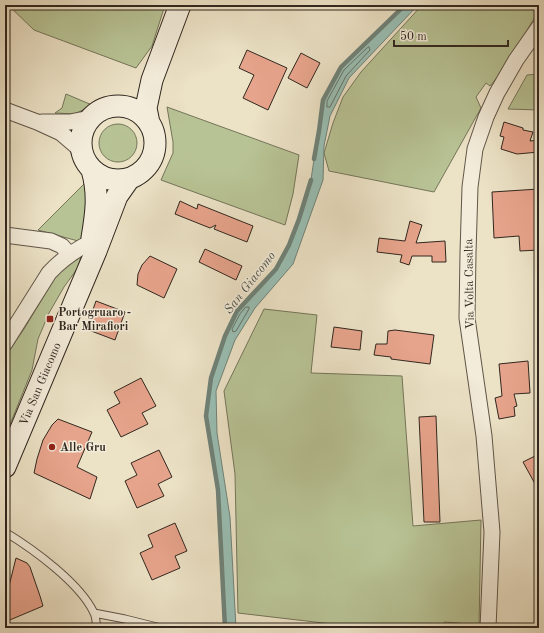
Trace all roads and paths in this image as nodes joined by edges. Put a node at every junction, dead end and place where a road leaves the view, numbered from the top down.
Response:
1 (180, 5) edge
2 (539, 27) edge
3 (152, 80) junction
4 (116, 105) junction
5 (5, 110) edge
6 (90, 118) junction
7 (36, 122) junction
8 (150, 122) junction
9 (82, 151) junction
10 (92, 170) junction
11 (129, 179) junction
12 (5, 235) edge
13 (91, 242) junction
14 (69, 254) junction
15 (84, 279) junction
16 (5, 343) edge
17 (5, 467) edge
18 (5, 532) edge
19 (94, 613) junction
20 (98, 628) edge
21 (161, 628) edge
22 (488, 628) edge

1 - 3 street
2 - 22 street, Via Volta Casalta
3 - 4 street
3 - 8 street
4 - 6 street
4 - 8 street
5 - 7 street
6 - 7 street
6 - 9 street
7 - 9 street
8 - 11 street
9 - 10 street
10 - 11 street
10 - 13 street, Via San Giacomo
11 - 15 street, Via San Giacomo
12 - 14 street
13 - 14 street
13 - 15 street, Via San Giacomo
14 - 16 street
15 - 17 street, Via San Giacomo
18 - 19 lane
19 - 20 lane
19 - 21 lane

